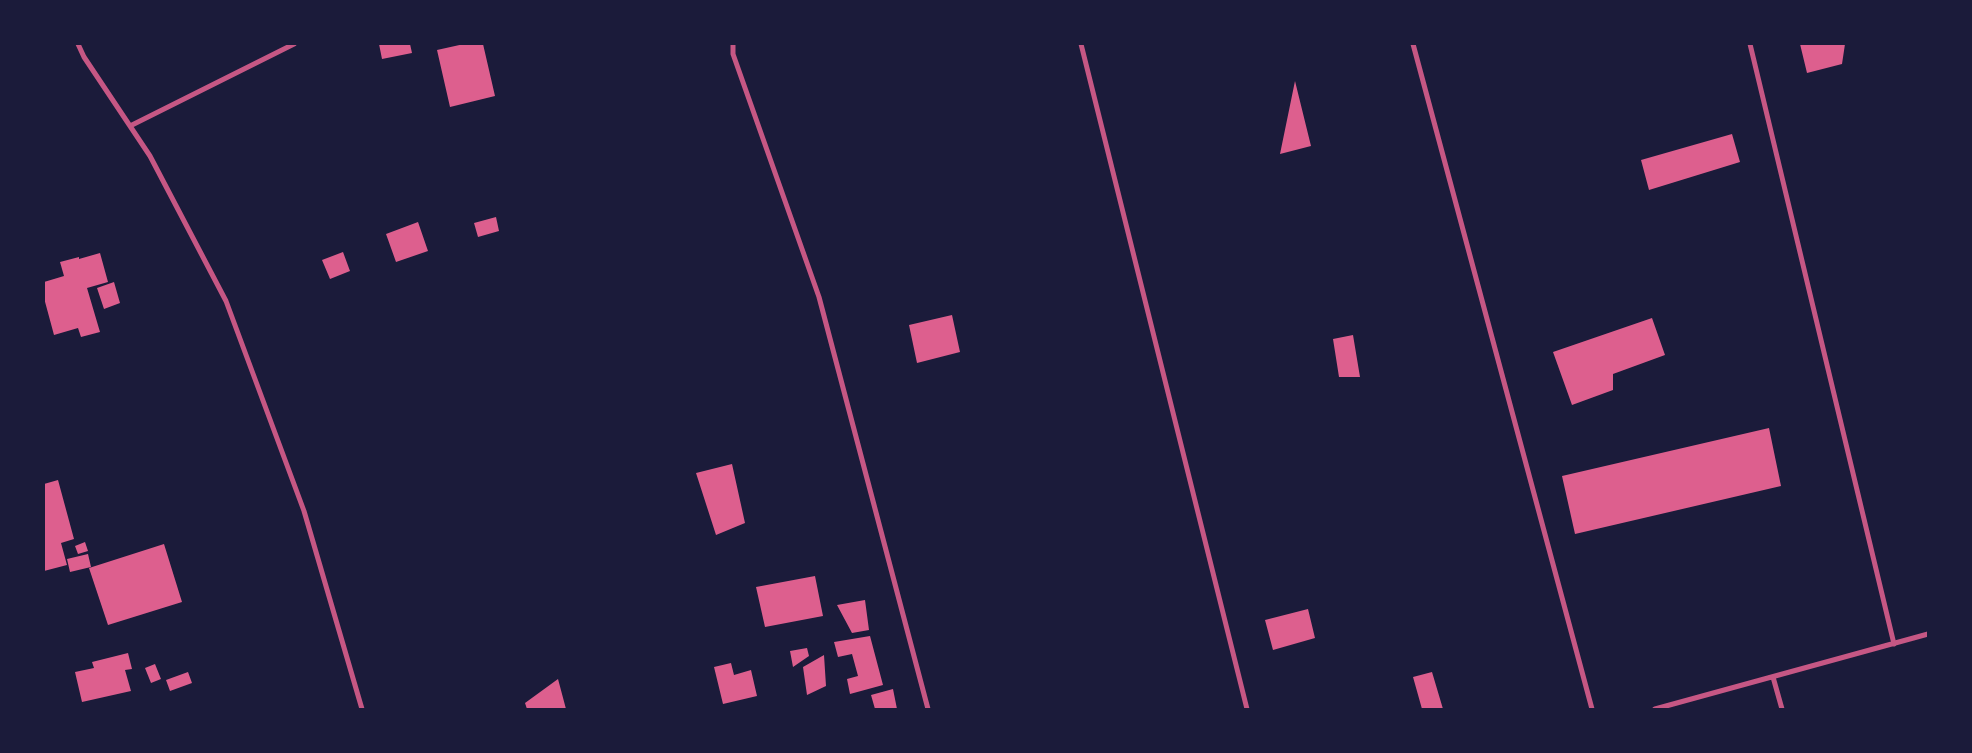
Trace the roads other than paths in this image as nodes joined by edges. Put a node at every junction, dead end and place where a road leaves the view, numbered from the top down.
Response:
1 (78, 44) edge
2 (294, 44) edge
3 (733, 44) edge
4 (1081, 44) edge
5 (1413, 44) edge
6 (1750, 44) edge
7 (130, 126) junction
8 (1928, 634) edge
9 (1894, 644) junction
10 (1773, 677) junction
11 (362, 709) edge
12 (928, 709) edge
13 (1247, 709) edge
14 (1592, 709) edge
15 (1655, 709) edge
16 (1782, 709) edge

1 - 7 street
2 - 7 street
3 - 12 street
4 - 13 street
5 - 14 street
6 - 9 street
7 - 11 street
8 - 9 street
9 - 10 street
10 - 15 street
10 - 16 street

